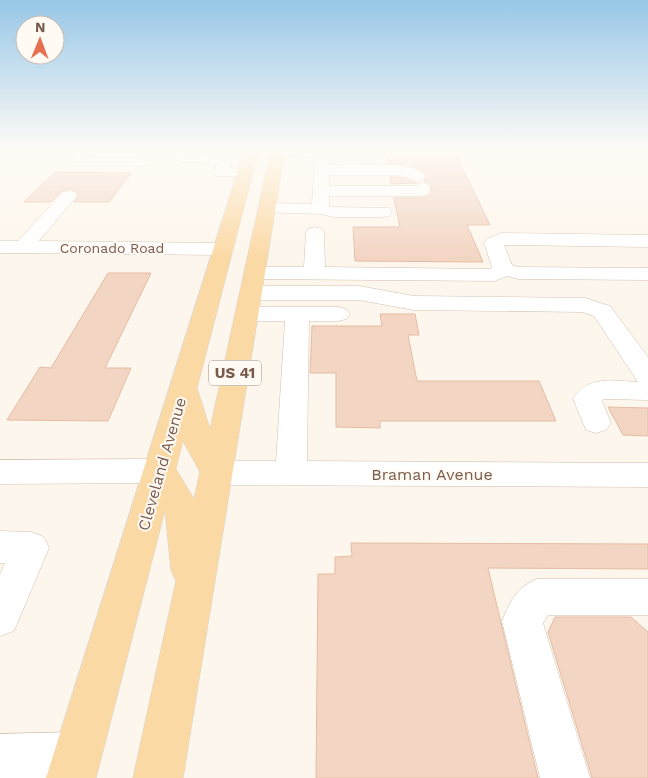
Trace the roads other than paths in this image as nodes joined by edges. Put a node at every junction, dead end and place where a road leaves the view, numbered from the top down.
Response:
1 (242, 185) edge
2 (268, 185) edge
3 (321, 185) edge
4 (421, 185) edge
5 (321, 191) junction
6 (69, 196) dead end
7 (267, 208) junction
8 (320, 209) junction
9 (383, 212) dead end
10 (315, 233) dead end
11 (648, 241) edge
12 (0, 247) edge
13 (24, 247) junction
14 (224, 248) junction
15 (503, 269) junction
16 (314, 274) junction
17 (648, 274) edge
18 (251, 294) junction
19 (297, 314) junction
20 (338, 314) dead end
21 (648, 376) edge
22 (184, 387) junction
23 (648, 391) edge
24 (596, 423) dead end
25 (160, 471) junction
26 (0, 472) edge
27 (217, 473) junction
28 (291, 474) junction
29 (648, 475) edge
30 (0, 547) edge
31 (193, 596) junction
32 (648, 597) edge
33 (0, 617) edge
34 (0, 758) edge
35 (74, 767) edge
36 (158, 778) edge
37 (565, 778) edge

1 - 14 main road, Cleveland Avenue / US 41
2 - 7 main road, US 41
3 - 5 street
4 - 5 street
5 - 8 street
6 - 13 street
7 - 8 street
7 - 18 main road, US 41
8 - 9 street
10 - 16 street
11 - 15 street
12 - 13 street, Coronado Road
13 - 14 street, Coronado Road
14 - 22 main road, Cleveland Avenue / US 41
15 - 16 street
15 - 17 street
16 - 18 street
18 - 19 street
18 - 21 street
18 - 27 main road, US 41
19 - 20 street
19 - 28 street
22 - 25 main road, Cleveland Avenue / US 41
22 - 27 main road
23 - 24 street
25 - 26 street
25 - 31 main road
25 - 35 main road, Cleveland Avenue / US 41
27 - 28 street, Braman Avenue
27 - 31 main road, US 41
28 - 29 street, Braman Avenue
30 - 33 street
31 - 36 main road, US 41
32 - 37 street
34 - 35 street

